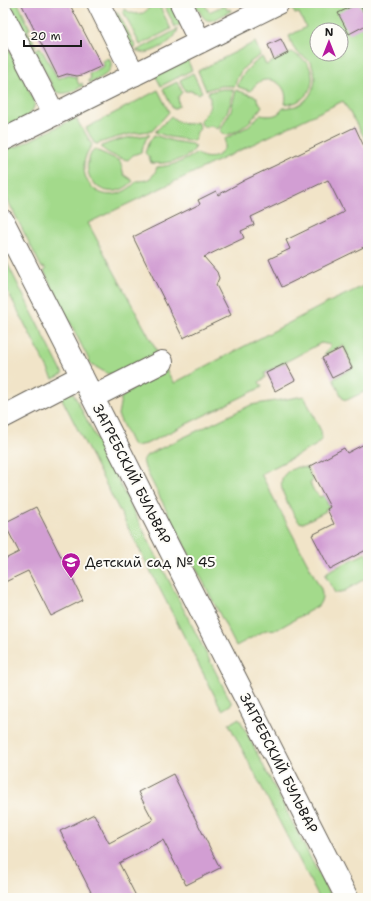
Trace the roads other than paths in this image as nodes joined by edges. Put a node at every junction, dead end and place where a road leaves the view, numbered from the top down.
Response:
1 (98, 3) edge
2 (181, 3) edge
3 (278, 3) edge
4 (3, 15) edge
5 (200, 42) junction
6 (134, 74) junction
7 (54, 114) junction
8 (3, 140) edge
9 (3, 221) edge
10 (162, 362) dead end
11 (82, 376) junction
12 (93, 397) junction
13 (3, 417) edge
14 (348, 898) edge

1 - 6 street
2 - 5 street
3 - 5 street
4 - 7 street
5 - 6 street
6 - 7 street
7 - 8 street
9 - 11 street, ЗАГРЕБСКИЙ БУЛЬВАР
10 - 12 street
11 - 12 street, ЗАГРЕБСКИЙ БУЛЬВАР
11 - 13 street
12 - 14 street, ЗАГРЕБСКИЙ БУЛЬВАР

